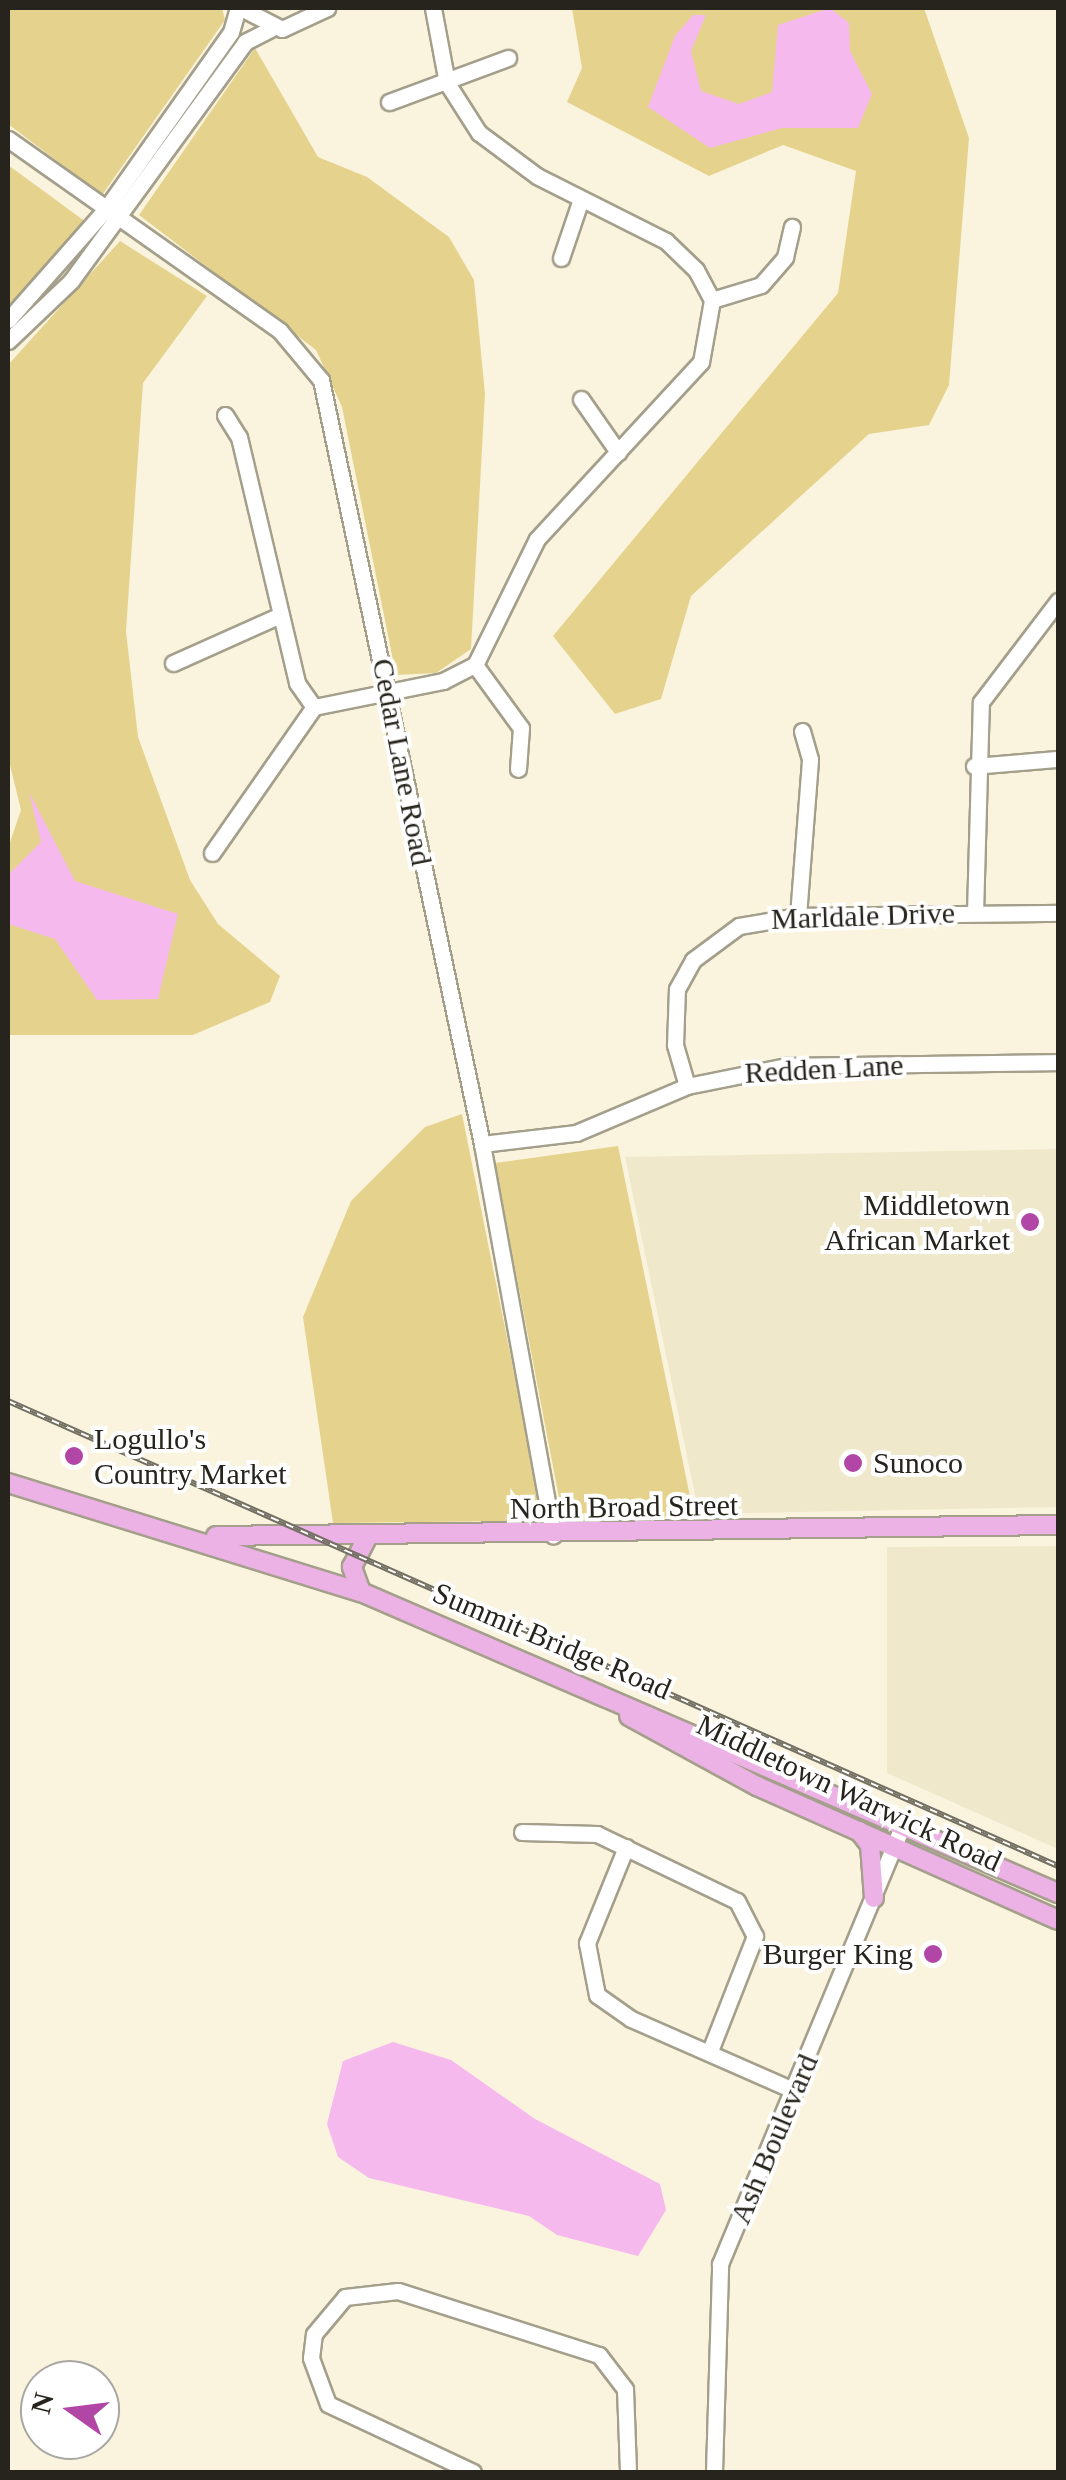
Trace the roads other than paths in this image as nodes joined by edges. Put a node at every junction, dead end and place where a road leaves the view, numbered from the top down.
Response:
1 (240, 8) edge
2 (326, 8) edge
3 (432, 8) edge
4 (272, 28) junction
5 (508, 58) dead end
6 (447, 82) junction
7 (389, 102) dead end
8 (8, 139) edge
9 (581, 198) junction
10 (105, 210) junction
11 (119, 220) junction
12 (792, 228) dead end
13 (561, 258) dead end
14 (712, 300) junction
15 (8, 320) edge
16 (8, 341) edge
17 (581, 399) dead end
18 (225, 416) dead end
19 (618, 452) junction
20 (1058, 601) edge
21 (278, 616) junction
22 (172, 663) dead end
23 (475, 665) junction
24 (389, 693) junction
25 (314, 708) junction
26 (802, 731) dead end
27 (1058, 759) edge
28 (974, 766) junction
29 (518, 769) dead end
30 (212, 853) dead end
31 (1058, 912) edge
32 (974, 913) junction
33 (798, 916) junction
34 (1058, 1062) edge
35 (687, 1086) junction
36 (482, 1144) junction
37 (8, 1483) edge
38 (1058, 1524) edge
39 (190, 1534) junction
40 (553, 1536) junction
41 (359, 1539) junction
42 (338, 1584) junction
43 (362, 1592) junction
44 (567, 1682) junction
45 (904, 1820) junction
46 (859, 1830) junction
47 (522, 1832) dead end
48 (895, 1846) junction
49 (626, 1847) junction
50 (1058, 1894) edge
51 (874, 1898) junction
52 (1058, 1920) edge
53 (710, 2052) junction
54 (795, 2091) junction
55 (473, 2472) edge
56 (628, 2472) edge
57 (714, 2472) edge

1 - 4 street
1 - 10 street
2 - 4 street
3 - 6 street
4 - 11 street
5 - 6 street
6 - 7 street
6 - 9 street
8 - 10 street, Cedar Lane Road
9 - 13 street
9 - 14 street
10 - 11 street, Cedar Lane Road
10 - 15 street
11 - 16 street
11 - 24 street, Cedar Lane Road
12 - 14 street
14 - 19 street
17 - 19 street
18 - 21 street
19 - 23 street
20 - 28 street
21 - 22 street
21 - 25 street
23 - 24 street
23 - 29 street
24 - 25 street
24 - 36 street, Cedar Lane Road
25 - 30 street
26 - 33 street
27 - 28 street
28 - 32 street
31 - 32 street, Marldale Drive
32 - 33 street, Marldale Drive
33 - 35 street, Marldale Drive
34 - 35 street, Redden Lane
35 - 36 street, Redden Lane
36 - 40 street, Cedar Lane Road
37 - 39 main road, Summit Bridge Road
38 - 40 main road, North Broad Street
39 - 41 main road, North Broad Street
39 - 42 main road, Summit Bridge Road
40 - 41 main road, North Broad Street
41 - 42 main road
41 - 43 main road
42 - 43 main road, Summit Bridge Road
43 - 44 main road, Summit Bridge Road
44 - 45 main road, Summit Bridge Road
44 - 46 main road, Middletown Warwick Road
45 - 48 street, Ash Boulevard
45 - 50 main road, Summit Bridge Road
46 - 48 main road, Middletown Warwick Road
46 - 51 main road
47 - 49 street
48 - 51 street, Ash Boulevard
48 - 52 main road, Middletown Warwick Road
49 - 53 street
49 - 53 street
51 - 54 street, Ash Boulevard
53 - 54 street
54 - 57 street, Ash Boulevard
55 - 56 street

